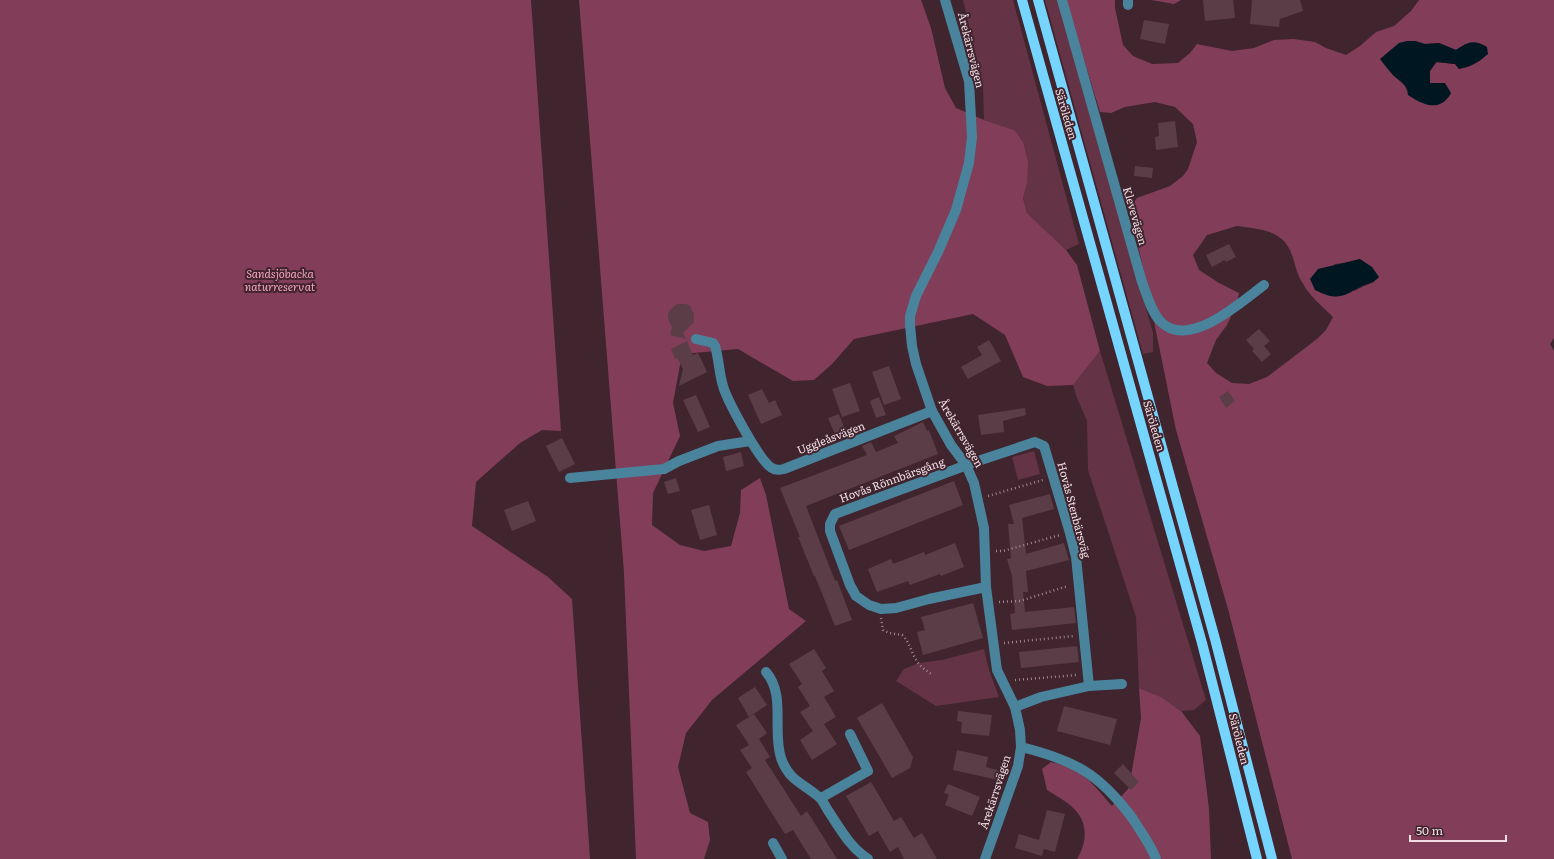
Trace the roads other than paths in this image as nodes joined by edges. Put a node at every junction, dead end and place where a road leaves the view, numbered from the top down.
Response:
1 (945, 0) edge
2 (1022, 0) edge
3 (1038, 0) edge
4 (1062, 0) edge
5 (1264, 285) dead end
6 (696, 338) dead end
7 (932, 411) junction
8 (750, 441) junction
9 (966, 465) junction
10 (570, 478) dead end
11 (986, 587) junction
12 (766, 672) dead end
13 (1122, 684) dead end
14 (1089, 686) junction
15 (1015, 707) junction
16 (850, 734) dead end
17 (1021, 747) junction
18 (820, 798) junction
19 (773, 843) dead end
20 (782, 859) edge
21 (868, 859) edge
22 (985, 859) edge
23 (1156, 859) edge
24 (1257, 859) edge
25 (1272, 859) edge

1 - 7 street, Årekärrsvägen
2 - 24 main road, Säröleden
3 - 25 main road, Säröleden
4 - 5 street, Klevevägen
6 - 8 street, Uggleåsvägen
7 - 8 street, Uggleåsvägen
7 - 9 street, Årekärrsvägen
8 - 10 street
9 - 11 street, Årekärrsvägen
9 - 11 street, Hovås Rönnbärsgång
9 - 14 street, Hovås Stenbärsväg
11 - 15 street, Årekärrsvägen
12 - 18 street
13 - 14 street
14 - 15 street
15 - 17 street, Årekärrsvägen
16 - 18 street
17 - 22 street, Årekärrsvägen
17 - 23 street
18 - 21 street
19 - 20 street

